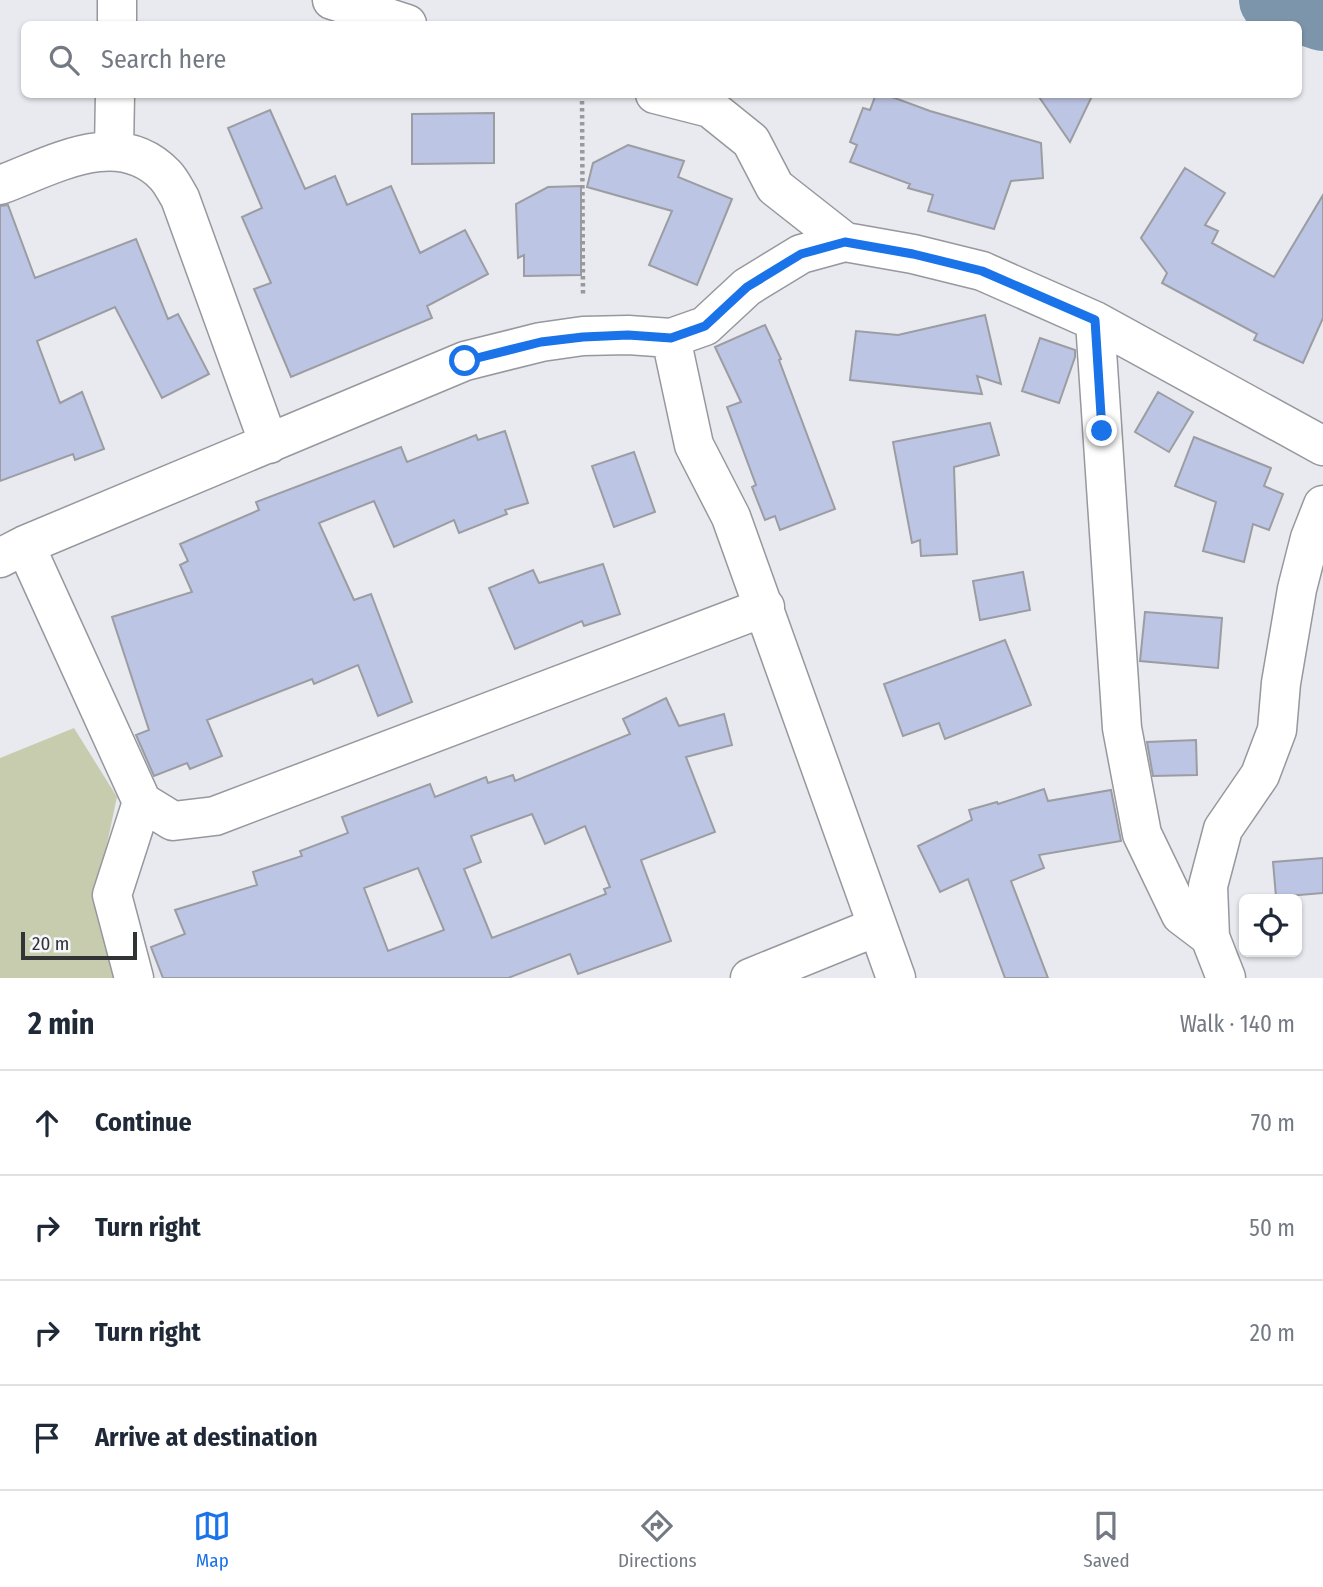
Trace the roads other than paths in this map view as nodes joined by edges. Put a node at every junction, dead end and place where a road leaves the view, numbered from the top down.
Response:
1 (117, 0) edge
2 (332, 0) edge
3 (117, 21) edge
4 (398, 21) edge
5 (115, 98) edge
6 (671, 98) edge
7 (114, 150) junction
8 (0, 186) edge
9 (845, 242) junction
10 (1095, 320) junction
11 (671, 338) junction
12 (269, 444) junction
13 (1323, 446) edge
14 (1323, 505) edge
15 (12, 552) edge
16 (765, 607) junction
17 (142, 802) junction
18 (876, 927) junction
19 (1209, 937) junction
20 (134, 978) edge
21 (750, 978) edge
22 (896, 978) edge
23 (1226, 978) edge

1 - 3 street
2 - 4 street
5 - 7 street
6 - 9 street
7 - 8 street
7 - 12 street
9 - 10 street
9 - 11 street
10 - 13 street
10 - 19 street
11 - 12 street
11 - 16 street
12 - 15 street
14 - 19 street
15 - 17 street
16 - 17 street
16 - 18 street
17 - 20 street
18 - 21 street
18 - 22 street
19 - 23 street

